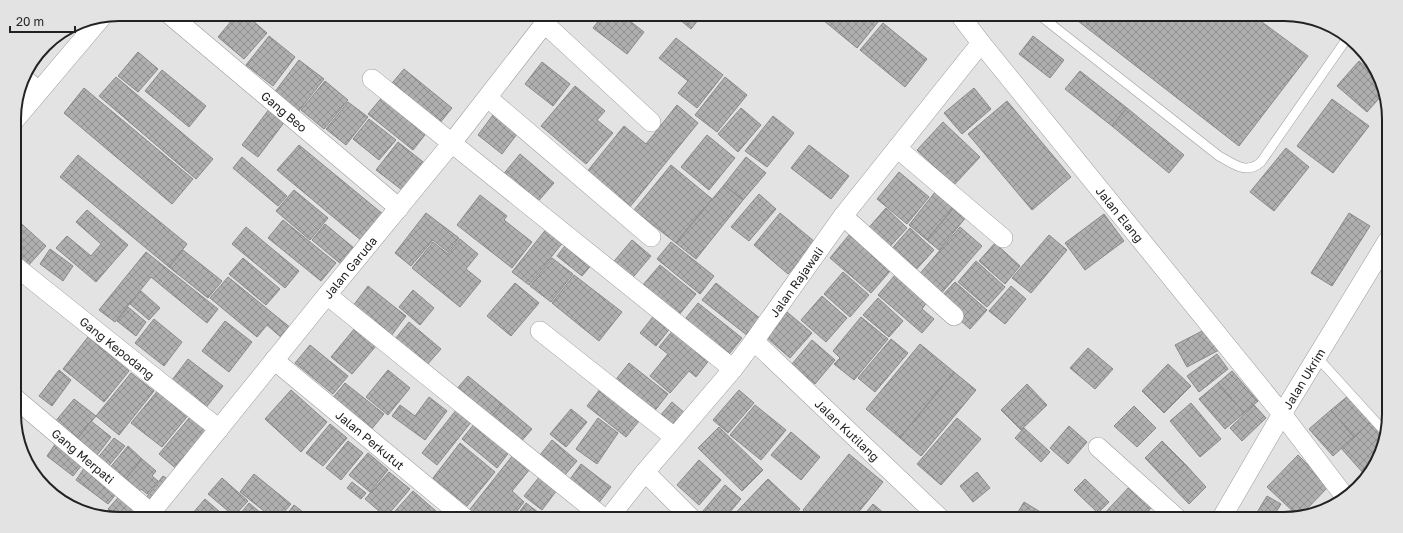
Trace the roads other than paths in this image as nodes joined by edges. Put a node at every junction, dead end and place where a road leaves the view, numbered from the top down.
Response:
1 (177, 21) edge
2 (546, 21) edge
3 (550, 21) edge
4 (964, 21) edge
5 (1047, 21) edge
6 (89, 26) edge
7 (1345, 42) edge
8 (981, 43) junction
9 (372, 79) dead end
10 (28, 82) edge
11 (39, 91) junction
12 (488, 98) junction
13 (21, 113) edge
14 (651, 122) dead end
15 (451, 144) junction
16 (897, 148) junction
17 (399, 208) junction
18 (843, 216) junction
19 (651, 237) dead end
20 (1003, 238) dead end
21 (1382, 250) edge
22 (21, 271) edge
23 (327, 295) junction
24 (954, 316) dead end
25 (540, 331) dead end
26 (754, 341) junction
27 (1317, 357) junction
28 (274, 360) junction
29 (732, 369) junction
30 (21, 403) edge
31 (1282, 414) junction
32 (1381, 427) edge
33 (219, 429) junction
34 (674, 437) junction
35 (1098, 447) dead end
36 (645, 472) junction
37 (1342, 493) edge
38 (144, 512) edge
39 (152, 512) edge
40 (458, 512) edge
41 (596, 512) edge
42 (614, 512) edge
43 (685, 512) edge
44 (934, 512) edge
45 (1170, 512) edge
46 (1225, 512) edge

1 - 17 street, Gang Beo
2 - 12 street, Jalan Garuda
3 - 14 street
4 - 8 street, Jalan Elang
5 - 7 lane
6 - 11 street
8 - 16 street, Jalan Rajawali
8 - 31 street, Jalan Elang
9 - 15 street
10 - 11 street
11 - 13 street
12 - 15 street, Jalan Garuda
12 - 19 street
15 - 17 street, Jalan Garuda
15 - 29 street
16 - 18 street, Jalan Rajawali
16 - 20 street
17 - 23 street, Jalan Garuda
18 - 24 street
18 - 26 street, Jalan Rajawali
21 - 27 street, Jalan Ukrim
22 - 33 street, Gang Kepodang
23 - 28 street, Jalan Garuda
23 - 41 street
25 - 34 street
26 - 29 street, Jalan Rajawali
26 - 44 street, Jalan Kutilang
27 - 31 street, Jalan Ukrim
27 - 32 lane
28 - 33 street, Jalan Garuda
28 - 40 street, Jalan Perkutut
29 - 34 street, Jalan Rajawali
30 - 38 street, Gang Merpati
31 - 37 street, Jalan Elang
31 - 46 street, Jalan Ukrim
33 - 39 street, Jalan Garuda
34 - 36 street, Jalan Rajawali
35 - 45 street
36 - 42 street, Jalan Rajawali
36 - 43 street

